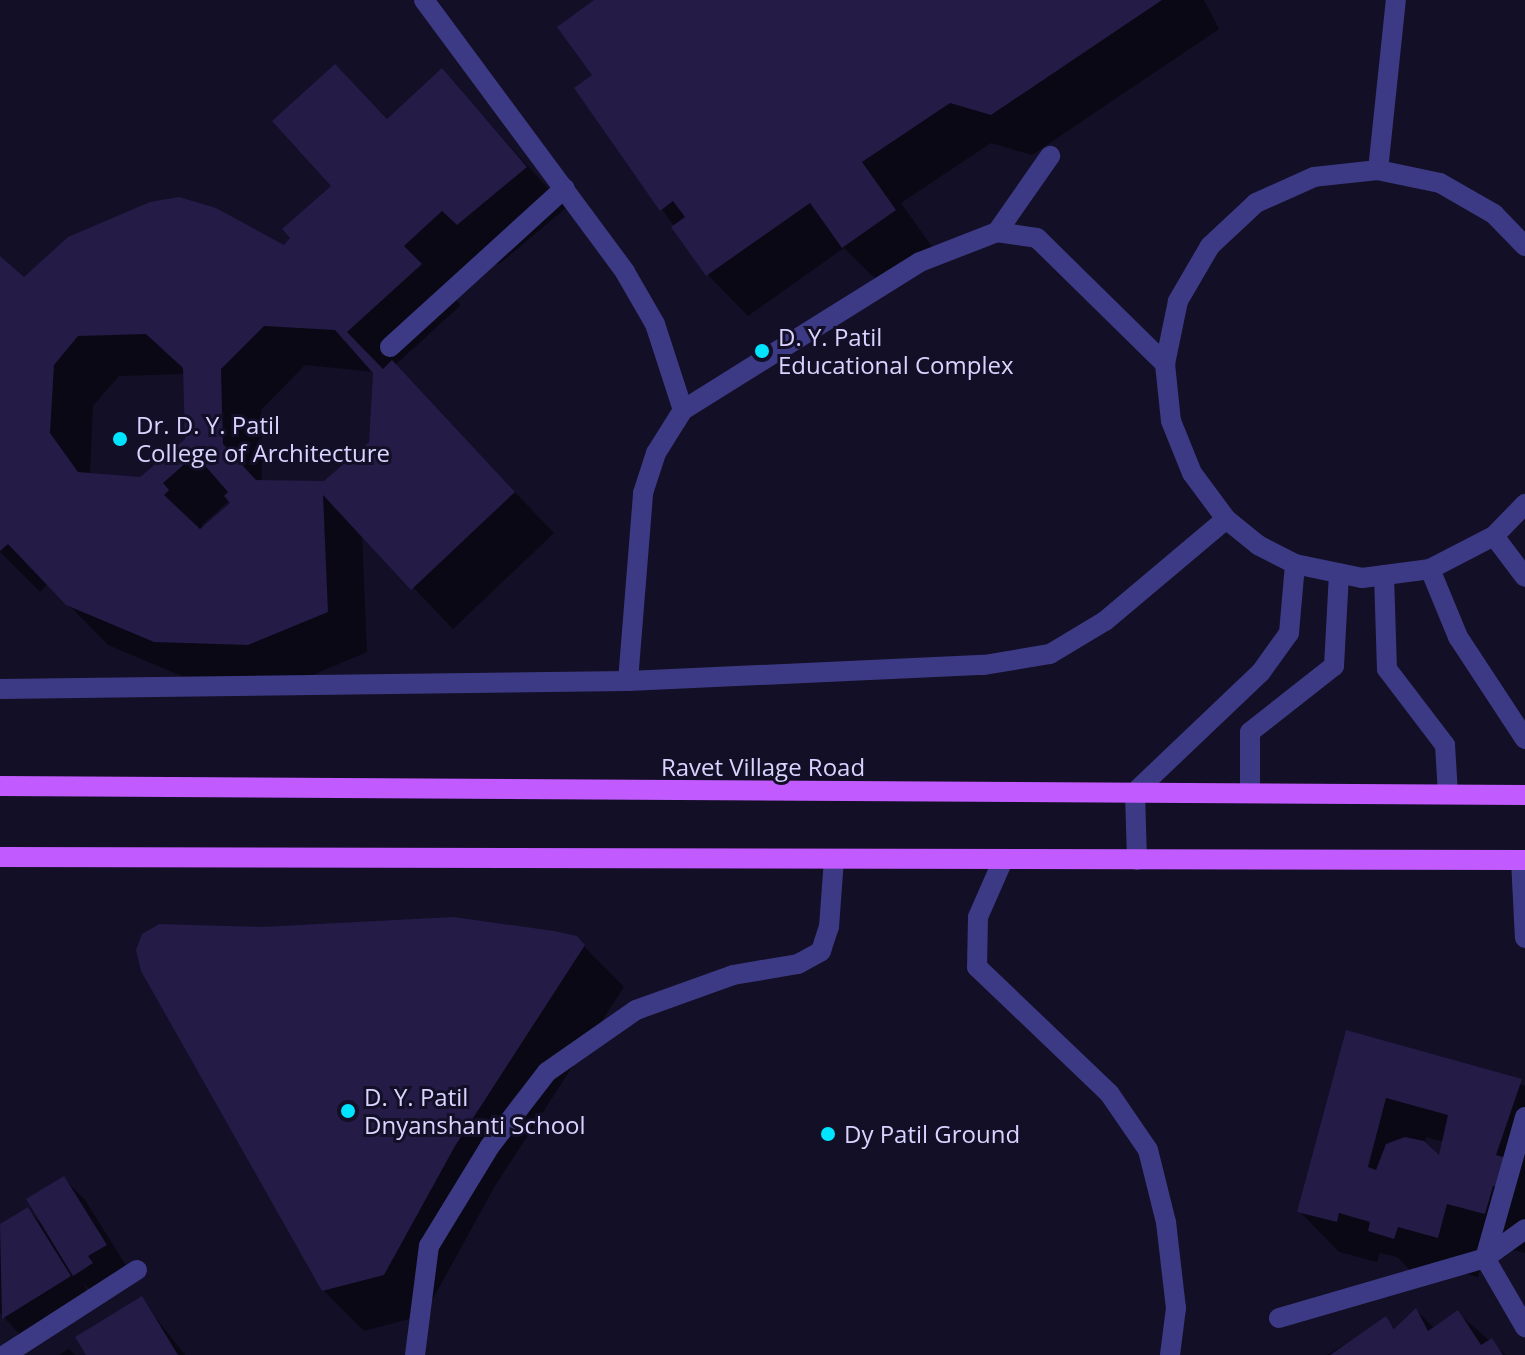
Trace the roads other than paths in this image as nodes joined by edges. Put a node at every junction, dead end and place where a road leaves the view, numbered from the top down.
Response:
1 (424, 0) edge
2 (1396, 0) edge
3 (1050, 156) dead end
4 (1378, 170) junction
5 (565, 188) junction
6 (997, 232) junction
7 (1525, 246) edge
8 (390, 347) dead end
9 (1165, 364) junction
10 (683, 410) junction
11 (1525, 504) edge
12 (1226, 519) junction
13 (1494, 536) junction
14 (1295, 564) junction
15 (1430, 569) junction
16 (1339, 573) junction
17 (1384, 575) junction
18 (1525, 577) edge
19 (628, 681) junction
20 (0, 689) edge
21 (1525, 739) edge
22 (0, 786) edge
23 (1135, 792) junction
24 (1250, 793) junction
25 (1448, 794) junction
26 (1525, 795) edge
27 (0, 857) edge
28 (834, 859) junction
29 (1003, 860) junction
30 (1137, 860) junction
31 (1523, 860) edge
32 (1525, 938) edge
33 (1525, 1117) edge
34 (1525, 1229) edge
35 (1485, 1258) junction
36 (137, 1270) dead end
37 (1279, 1318) dead end
38 (1525, 1327) edge
39 (5, 1355) edge
40 (415, 1355) edge
41 (1170, 1355) edge

1 - 5 lane
2 - 4 lane
3 - 6 lane
4 - 7 lane
4 - 9 lane
5 - 8 lane
5 - 10 lane
6 - 9 lane
6 - 10 lane
9 - 12 lane
10 - 19 lane
11 - 13 lane
12 - 14 lane
12 - 19 lane
13 - 15 lane
13 - 18 lane
14 - 16 lane
14 - 23 lane
15 - 17 lane
15 - 21 lane
16 - 17 lane
16 - 24 lane
17 - 25 lane
19 - 20 lane
22 - 23 main road, Ravet Village Road
23 - 24 main road, Ravet Village Road
23 - 30 lane
24 - 25 main road, Ravet Village Road
25 - 26 main road, Ravet Village Road
27 - 28 main road
28 - 29 main road
28 - 40 lane
29 - 30 main road
29 - 41 lane
30 - 31 main road
31 - 32 lane
33 - 35 lane
34 - 35 lane
35 - 37 lane
35 - 38 lane
36 - 39 lane

